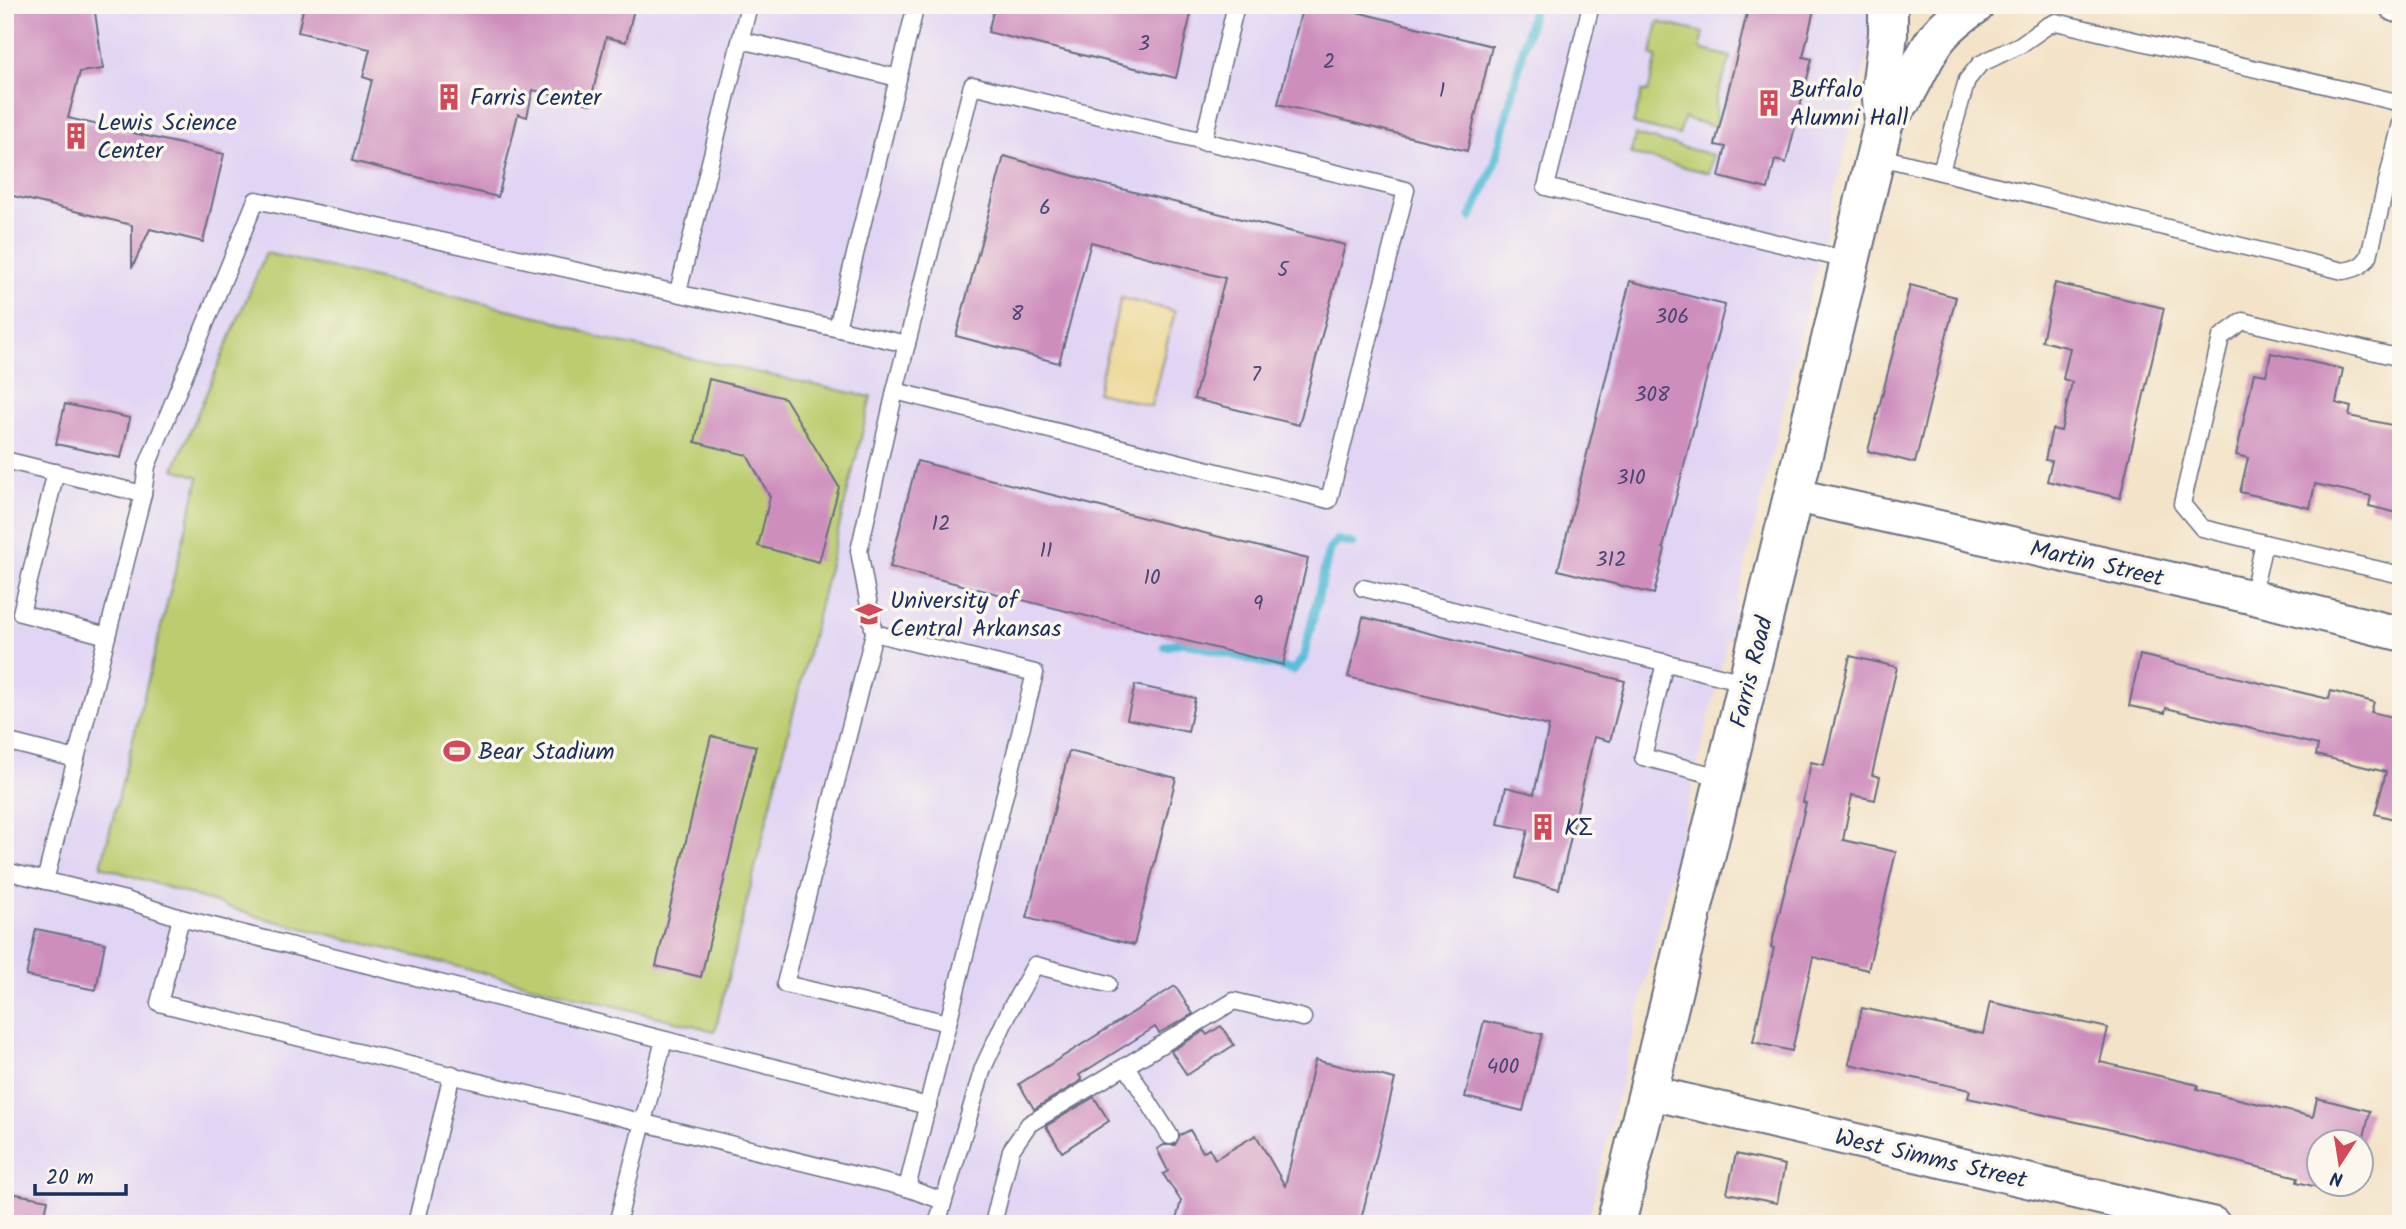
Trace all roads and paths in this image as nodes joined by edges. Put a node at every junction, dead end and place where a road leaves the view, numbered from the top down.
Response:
1 (749, 5) edge
2 (916, 5) edge
3 (1236, 5) edge
4 (1591, 5) edge
5 (1888, 5) edge
6 (1947, 5) edge
7 (1973, 5) edge
8 (741, 40) junction
9 (898, 78) junction
10 (2401, 103) edge
11 (2401, 122) edge
12 (1880, 138) junction
13 (1203, 142) junction
14 (1941, 171) junction
15 (1851, 261) junction
16 (678, 292) junction
17 (837, 328) junction
18 (907, 344) junction
19 (2401, 358) edge
20 (895, 391) junction
21 (5, 460) edge
22 (56, 472) junction
23 (143, 494) junction
24 (1793, 495) junction
25 (2264, 543) junction
26 (2401, 575) edge
27 (1363, 588) dead end
28 (2252, 597) junction
29 (874, 633) junction
30 (2401, 634) edge
31 (107, 636) junction
32 (1665, 662) junction
33 (1748, 682) junction
34 (5, 741) edge
35 (76, 759) junction
36 (1724, 778) junction
37 (5, 871) edge
38 (45, 881) junction
39 (181, 918) junction
40 (1108, 984) dead end
41 (1303, 1018) dead end
42 (948, 1023) junction
43 (664, 1040) junction
44 (1126, 1066) junction
45 (452, 1074) junction
46 (1648, 1091) junction
47 (928, 1106) junction
48 (645, 1121) junction
49 (1170, 1136) dead end
50 (907, 1188) junction
51 (943, 1201) junction
52 (416, 1224) edge
53 (617, 1224) edge
54 (937, 1224) edge
55 (993, 1224) edge
56 (1616, 1224) edge
57 (2213, 1224) edge

1 - 8 lane
2 - 9 lane
3 - 13 lane
4 - 15 lane
5 - 12 street, Farris Road
6 - 7 street
7 - 12 street, Farris Road
8 - 9 lane
8 - 16 lane
9 - 17 lane
10 - 14 lane
11 - 14 lane
12 - 14 lane
12 - 15 street, Farris Road
13 - 18 lane
13 - 20 lane
15 - 24 street, Farris Road
16 - 17 lane
16 - 23 lane
17 - 18 lane
18 - 20 lane
19 - 25 lane
20 - 29 lane
21 - 22 lane
22 - 23 lane
22 - 31 lane
23 - 31 lane
24 - 28 street, Martin Street
24 - 33 street, Farris Road
25 - 26 lane
25 - 28 lane
27 - 32 lane
28 - 30 street, Martin Street
29 - 42 lane
29 - 42 lane
31 - 35 lane
32 - 33 lane
32 - 36 lane
33 - 36 street, Farris Road
34 - 35 lane
35 - 38 lane
36 - 46 street, Farris Road
37 - 38 lane
38 - 39 lane
39 - 43 lane
39 - 45 lane
40 - 51 lane
41 - 44 lane
42 - 47 lane
43 - 47 lane
43 - 48 lane
44 - 49 lane
44 - 55 lane
45 - 48 lane
45 - 52 lane
46 - 56 street, Farris Road
46 - 57 street, West Simms Street
47 - 50 lane
48 - 50 lane
48 - 53 lane
50 - 51 lane
51 - 54 lane

